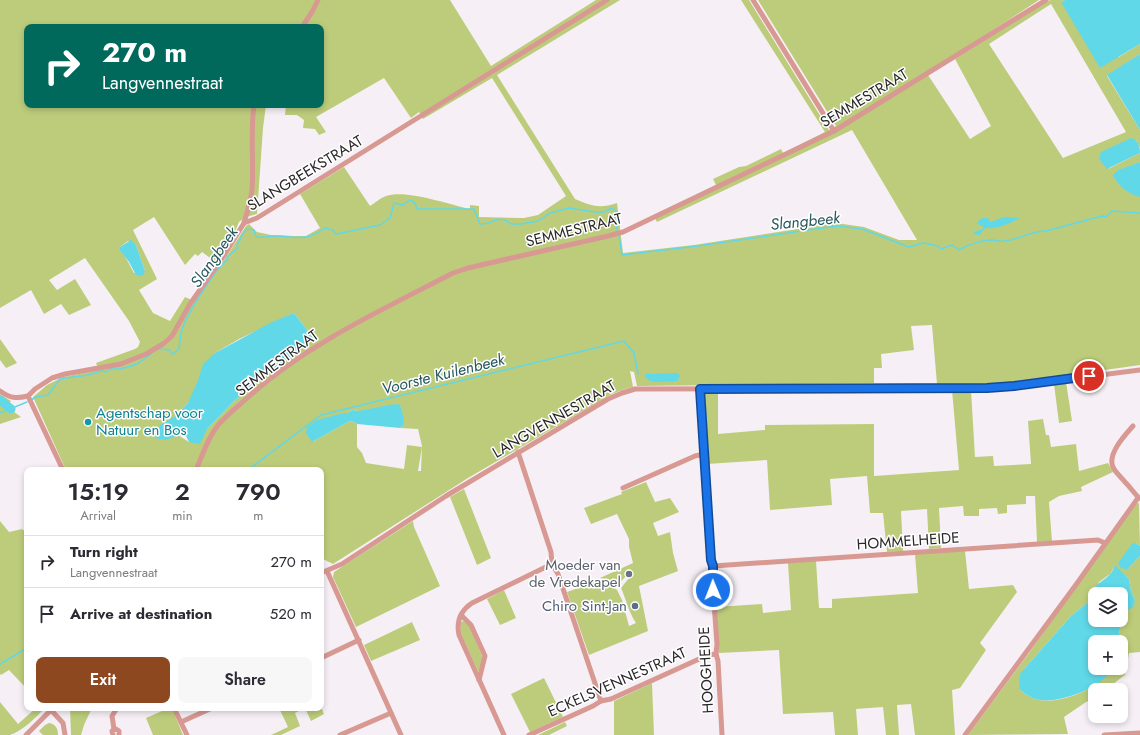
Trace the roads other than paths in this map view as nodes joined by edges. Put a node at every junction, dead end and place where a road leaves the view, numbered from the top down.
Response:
1 (318, 0) edge
2 (607, 0) edge
3 (753, 0) edge
4 (1046, 0) edge
5 (304, 24) edge
6 (253, 108) edge
7 (834, 131) junction
8 (244, 223) junction
9 (1140, 370) edge
10 (700, 389) junction
11 (0, 391) edge
12 (28, 396) junction
13 (1133, 426) dead end
14 (518, 452) junction
15 (704, 454) junction
16 (62, 467) edge
17 (197, 467) edge
18 (623, 488) dead end
19 (1139, 498) edge
20 (1105, 543) junction
21 (552, 564) junction
22 (713, 566) junction
23 (327, 571) junction
24 (324, 572) edge
25 (460, 615) junction
26 (359, 640) junction
27 (716, 654) junction
28 (324, 657) edge
29 (479, 680) junction
30 (601, 701) junction
31 (50, 711) edge
32 (54, 711) edge
33 (115, 711) edge
34 (176, 711) edge
35 (205, 711) edge
36 (391, 713) junction
37 (181, 722) junction
38 (114, 729) junction
39 (1140, 733) edge
40 (26, 735) edge
41 (65, 735) edge
42 (113, 735) edge
43 (119, 735) edge
44 (187, 735) edge
45 (340, 735) edge
46 (401, 735) edge
47 (504, 735) edge
48 (529, 735) edge
49 (722, 735) edge
50 (965, 735) edge
51 (1104, 735) edge

1 - 5 street
2 - 8 street, SLANGBEEKSTRAAT
3 - 7 street
4 - 7 street, SEMMESTRAAT
6 - 8 street
7 - 17 street, SEMMESTRAAT
8 - 12 street, SLANGBEEKSTRAAT
9 - 10 street, LANGVENNESTRAAT
10 - 14 street, LANGVENNESTRAAT
10 - 15 street, HOOGHEIDE
11 - 12 street
12 - 16 street
13 - 19 street
14 - 21 street
14 - 23 street, LANGVENNESTRAAT
15 - 18 street
15 - 22 street, HOOGHEIDE
19 - 20 street
20 - 22 street, HOMMELHEIDE
20 - 50 street
21 - 25 street
21 - 30 street
22 - 27 street, HOOGHEIDE
23 - 24 street, LANGVENNESTRAAT
23 - 26 street
25 - 29 street
25 - 29 street
26 - 28 street
26 - 36 street
27 - 30 street, ECKELSVENNESTRAAT
27 - 49 street, HOOGHEIDE
29 - 47 street
30 - 48 street, ECKELSVENNESTRAAT
31 - 40 street
32 - 41 street
33 - 38 street
34 - 37 street
35 - 37 street
36 - 45 street
36 - 46 street
37 - 44 street
38 - 42 street
38 - 43 street
39 - 51 street

